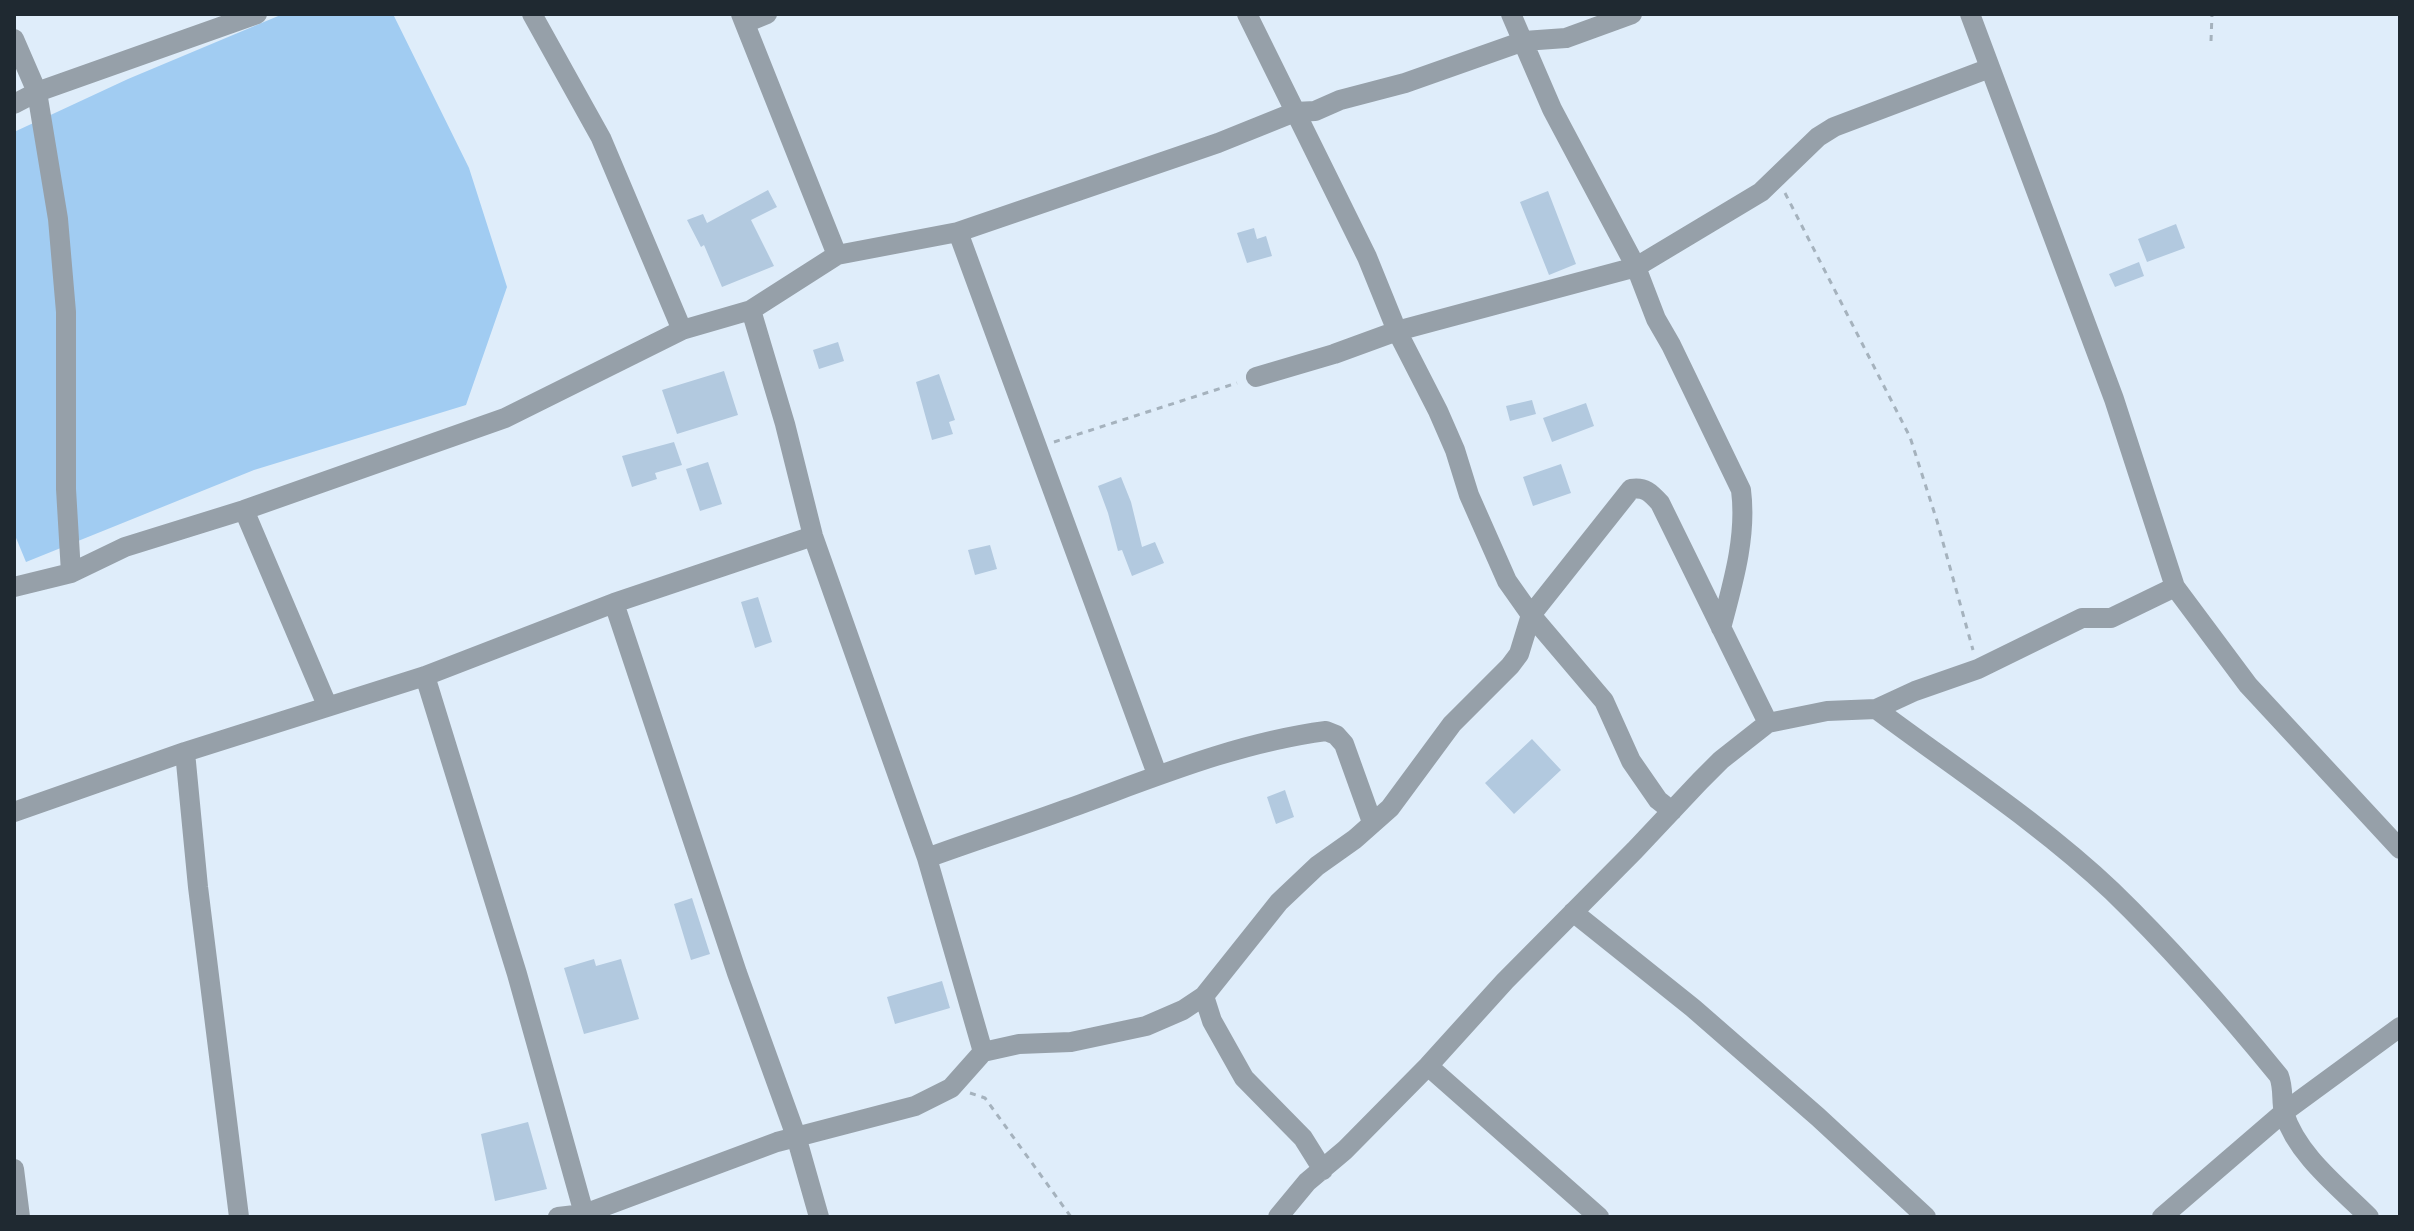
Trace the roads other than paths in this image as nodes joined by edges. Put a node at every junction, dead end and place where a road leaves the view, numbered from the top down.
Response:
1 (257, 14) edge
2 (532, 14) edge
3 (767, 14) edge
4 (1247, 14) edge
5 (1511, 14) edge
6 (1632, 14) edge
7 (1970, 14) edge
8 (233, 18) edge
9 (743, 18) edge
10 (14, 39) edge
11 (1524, 41) junction
12 (1990, 68) junction
13 (37, 92) junction
14 (14, 104) edge
15 (1295, 112) junction
16 (958, 232) junction
17 (837, 255) junction
18 (1636, 267) junction
19 (751, 310) junction
20 (682, 330) junction
21 (1397, 331) junction
22 (1256, 377) road end
23 (244, 510) junction
24 (813, 536) junction
25 (71, 573) junction
26 (14, 587) edge
27 (2175, 587) junction
28 (614, 603) junction
29 (1531, 615) junction
30 (1721, 628) junction
31 (425, 676) junction
32 (327, 705) junction
33 (1876, 709) junction
34 (1768, 723) junction
35 (185, 752) junction
36 (1157, 774) junction
37 (1672, 811) junction
38 (14, 812) edge
39 (1372, 822) junction
40 (2399, 846) edge
41 (927, 858) junction
42 (1573, 912) junction
43 (1204, 996) junction
44 (2400, 1027) edge
45 (983, 1052) junction
46 (1428, 1066) junction
47 (2284, 1112) junction
48 (796, 1136) junction
49 (14, 1169) edge
50 (1323, 1170) junction
51 (584, 1215) edge
52 (20, 1217) edge
53 (239, 1217) edge
54 (558, 1217) edge
55 (819, 1217) edge
56 (1278, 1217) edge
57 (1599, 1217) edge
58 (1926, 1217) edge
59 (2162, 1217) edge
60 (2369, 1217) edge

1 - 8 street
2 - 20 street
3 - 9 street
4 - 15 street
5 - 11 street
6 - 11 street
7 - 12 street
8 - 13 street
9 - 17 street
10 - 13 street
11 - 15 street
11 - 18 street
12 - 18 street
12 - 27 street
13 - 14 street
13 - 25 street
15 - 16 street
15 - 21 street
16 - 17 street
16 - 36 street
17 - 19 street
18 - 21 street
18 - 30 street
19 - 20 street
19 - 24 street
20 - 23 street
21 - 22 street
21 - 29 street
23 - 25 street
23 - 32 street
24 - 28 street
24 - 41 street
25 - 26 street
27 - 33 street
27 - 40 street
28 - 31 street
28 - 48 street
29 - 30 street
29 - 37 street
29 - 39 street
30 - 34 street
31 - 32 street
31 - 51 street
32 - 35 street
33 - 34 street
33 - 47 street
34 - 37 street
35 - 38 street
35 - 53 street
36 - 39 street
36 - 41 street
37 - 42 street
39 - 43 street
41 - 45 street
42 - 46 street
42 - 58 street
43 - 45 street
43 - 50 street
44 - 47 street
45 - 48 street
46 - 50 street
46 - 57 street
47 - 59 street
47 - 60 street
48 - 51 street
48 - 55 street
49 - 52 street
50 - 56 street
51 - 54 street

